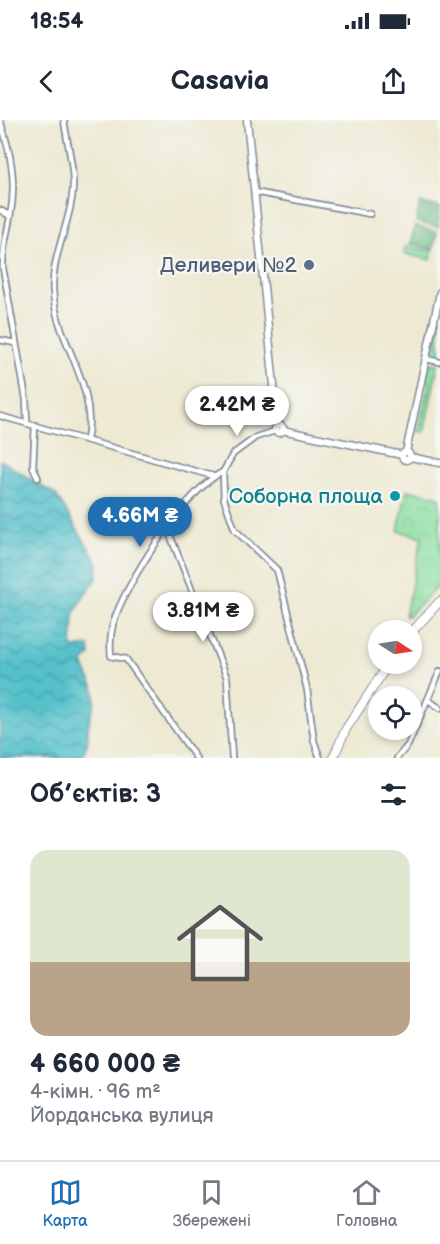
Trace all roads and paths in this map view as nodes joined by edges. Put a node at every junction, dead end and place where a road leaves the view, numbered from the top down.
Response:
1 (0, 120) edge
2 (64, 120) edge
3 (247, 120) edge
4 (254, 192) junction
5 (0, 210) edge
6 (370, 214) dead end
7 (10, 216) junction
8 (440, 292) edge
9 (0, 340) edge
10 (15, 343) junction
11 (426, 359) junction
12 (440, 362) edge
13 (0, 416) edge
14 (27, 423) junction
15 (34, 425) junction
16 (278, 429) junction
17 (87, 440) junction
18 (406, 455) junction
19 (440, 463) edge
20 (224, 471) junction
21 (213, 476) junction
22 (38, 478) dead end
23 (168, 530) junction
24 (440, 601) edge
25 (422, 621) edge
26 (440, 671) edge
27 (382, 674) edge
28 (428, 700) junction
29 (440, 708) edge
30 (196, 758) edge
31 (232, 758) edge
32 (320, 758) edge
33 (333, 758) edge
34 (398, 758) edge

1 - 7 street
2 - 17 street
3 - 4 street
4 - 6 street
4 - 16 street
5 - 7 street
7 - 10 street
8 - 11 street
9 - 10 street
10 - 14 street
11 - 12 street
11 - 18 street
13 - 14 street
14 - 15 street
15 - 17 street
15 - 22 street
16 - 18 street
16 - 20 street
17 - 21 street
18 - 19 street
20 - 21 street
20 - 32 street
21 - 23 street
23 - 30 street
23 - 31 street
24 - 25 highway
26 - 28 street
27 - 33 highway
28 - 29 street
28 - 34 street

